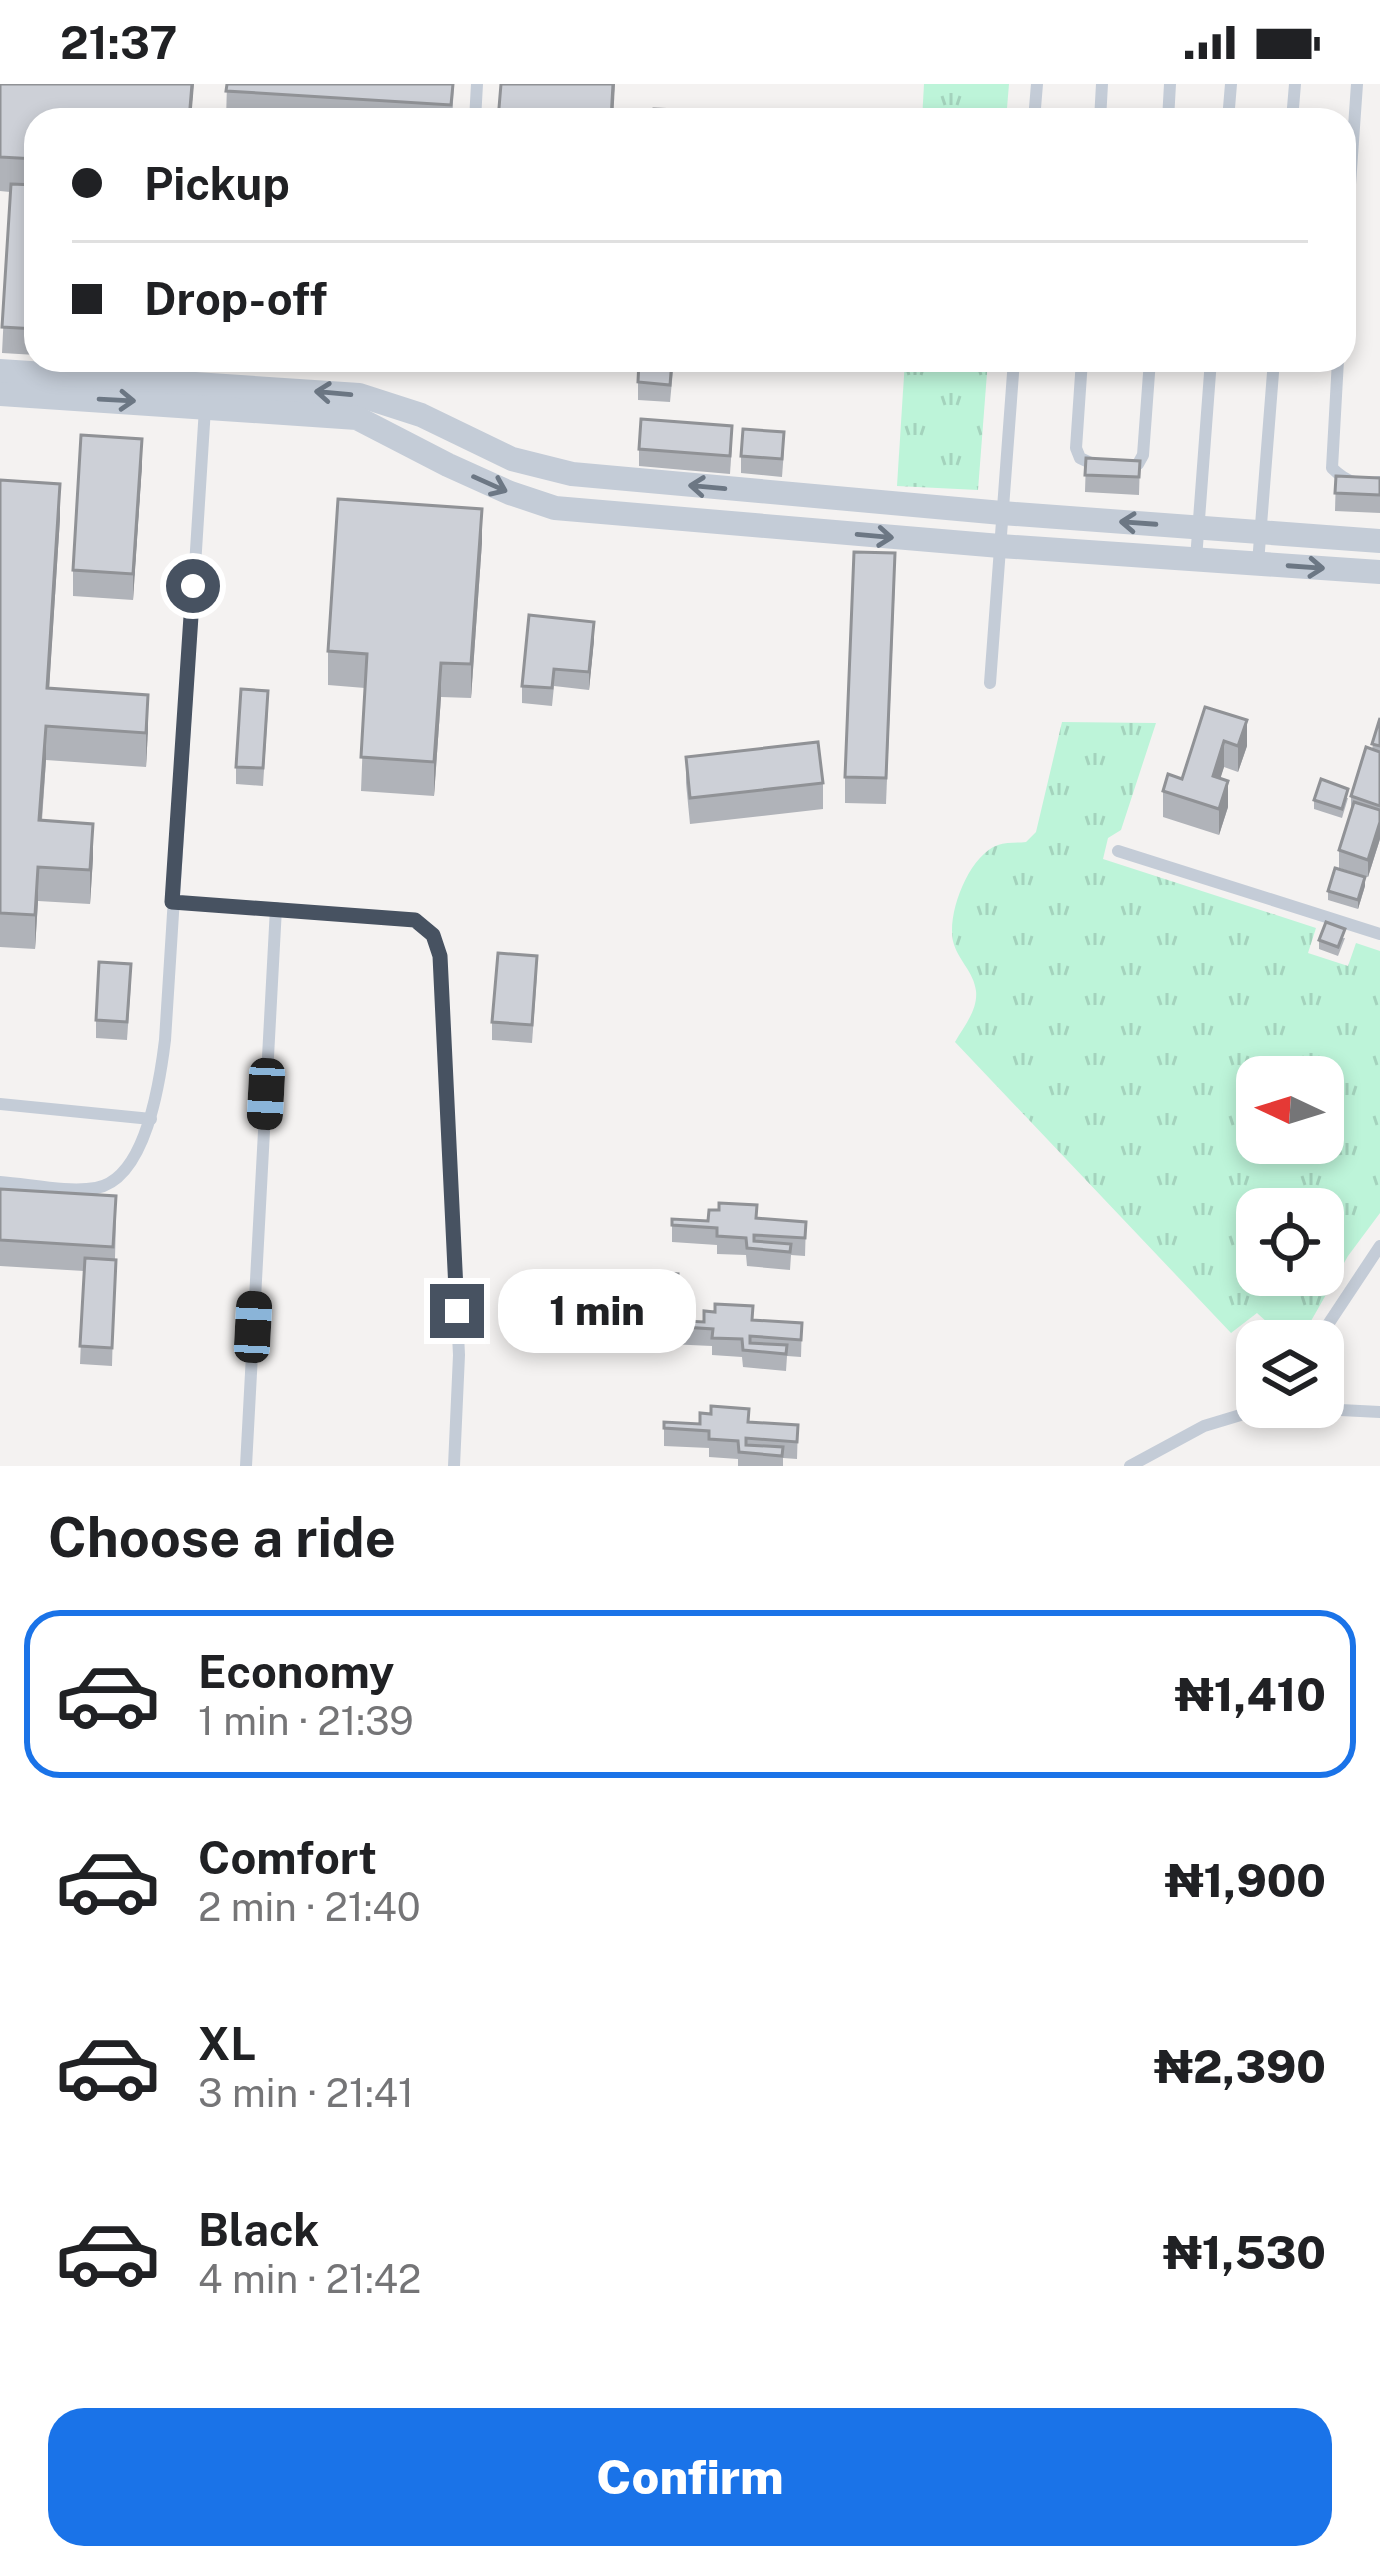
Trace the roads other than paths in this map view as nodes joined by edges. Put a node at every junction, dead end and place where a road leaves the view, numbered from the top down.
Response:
1 (0, 371) edge
2 (1013, 372) edge
3 (1081, 372) edge
4 (1149, 372) edge
5 (1210, 372) edge
6 (1273, 372) edge
7 (1337, 372) edge
8 (0, 394) edge
9 (206, 394) junction
10 (1380, 482) edge
11 (1002, 513) junction
12 (1199, 528) junction
13 (1261, 532) junction
14 (1380, 541) edge
15 (1000, 546) junction
16 (1196, 559) junction
17 (1258, 563) junction
18 (1380, 572) edge
19 (990, 683) dead end
20 (1118, 850) dead end
21 (172, 902) junction
22 (276, 908) junction
23 (1380, 934) edge
24 (0, 1103) edge
25 (151, 1119) junction
26 (0, 1182) edge
27 (1380, 1246) edge
28 (1331, 1320) edge
29 (1344, 1410) edge
30 (1380, 1412) edge
31 (1236, 1416) edge
32 (246, 1466) edge
33 (454, 1466) edge
34 (1130, 1466) edge

1 - 9 street
2 - 11 lane
3 - 4 lane
5 - 12 lane
6 - 13 lane
7 - 10 lane
8 -> 9 street
11 -> 9 street
9 -> 15 street
9 - 21 lane
12 -> 11 street
11 - 15 lane
12 - 13 street
12 - 16 lane
13 - 14 street
13 - 17 lane
15 - 16 street
15 - 19 lane
16 - 17 street
17 -> 18 street
20 - 23 lane
21 - 22 lane
21 - 25 lane
22 - 32 lane
22 - 33 lane
24 - 25 lane
25 - 26 lane
27 - 28 lane
29 - 30 lane
31 - 34 lane

